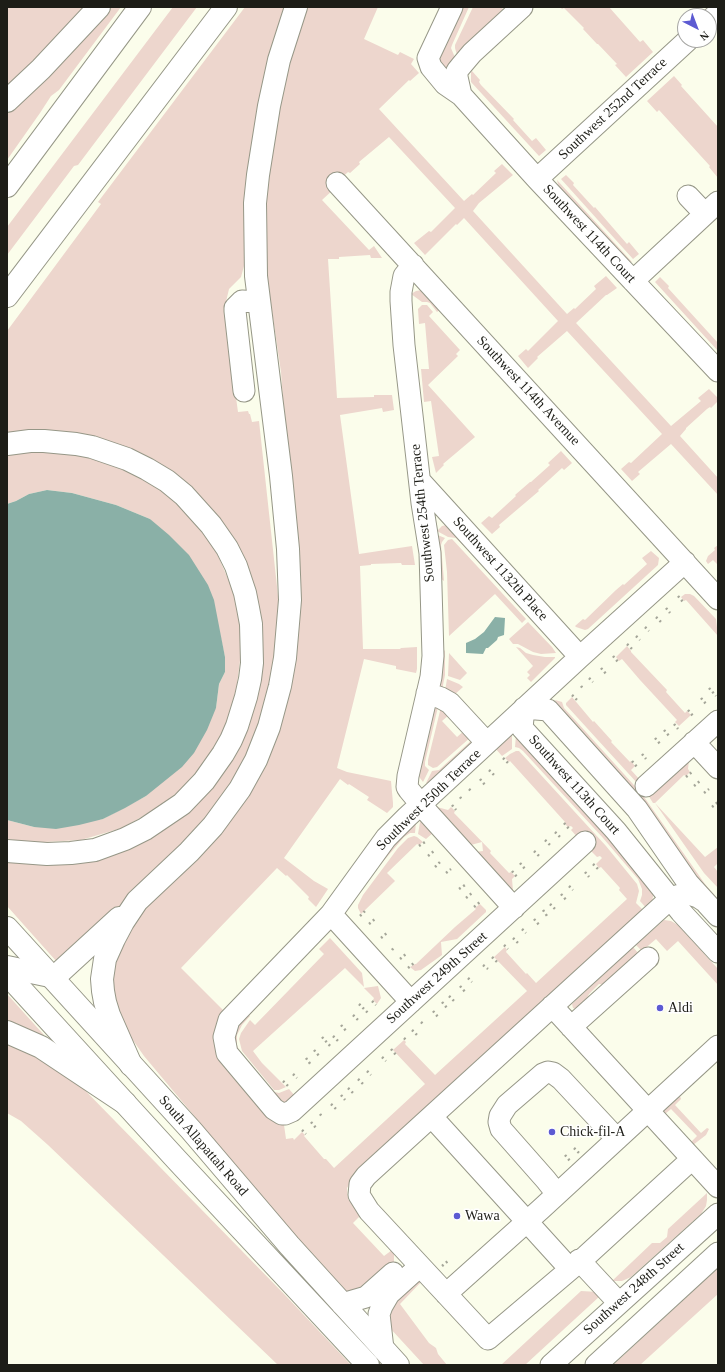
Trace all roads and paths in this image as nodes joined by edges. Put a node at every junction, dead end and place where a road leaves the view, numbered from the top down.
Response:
1 (99, 7) edge
2 (140, 7) edge
3 (226, 7) edge
4 (296, 7) edge
5 (452, 7) edge
6 (521, 7) edge
7 (679, 48) edge
8 (461, 95) junction
9 (7, 101) edge
10 (537, 179) junction
11 (337, 183) dead end
12 (7, 186) edge
13 (688, 196) dead end
14 (711, 208) edge
15 (413, 265) junction
16 (633, 281) junction
17 (7, 296) edge
18 (259, 302) junction
19 (718, 371) edge
20 (244, 391) dead end
21 (7, 444) edge
22 (420, 482) junction
23 (685, 562) junction
24 (678, 596) dead end
25 (718, 599) edge
26 (683, 602) dead end
27 (666, 608) dead end
28 (670, 613) dead end
29 (656, 617) dead end
30 (662, 624) dead end
31 (645, 627) dead end
32 (649, 632) dead end
33 (636, 636) dead end
34 (640, 640) dead end
35 (627, 644) dead end
36 (632, 650) dead end
37 (613, 656) dead end
38 (580, 657) junction
39 (618, 662) dead end
40 (601, 668) dead end
41 (606, 675) dead end
42 (590, 678) dead end
43 (593, 682) dead end
44 (581, 686) dead end
45 (709, 688) dead end
46 (584, 690) dead end
47 (427, 694) junction
48 (572, 694) dead end
49 (716, 696) dead end
50 (701, 698) dead end
51 (577, 700) dead end
52 (524, 708) junction
53 (688, 710) dead end
54 (712, 712) edge
55 (693, 716) dead end
56 (674, 724) dead end
57 (678, 729) dead end
58 (664, 730) dead end
59 (670, 737) dead end
60 (655, 738) dead end
61 (487, 742) junction
62 (694, 742) junction
63 (661, 745) dead end
64 (584, 750) junction
65 (642, 754) dead end
66 (503, 758) dead end
67 (646, 759) dead end
68 (632, 761) dead end
69 (508, 763) dead end
70 (557, 767) junction
71 (637, 767) dead end
72 (718, 768) edge
73 (490, 770) dead end
74 (692, 772) dead end
75 (494, 775) dead end
76 (686, 777) dead end
77 (480, 779) dead end
78 (700, 781) dead end
79 (485, 786) dead end
80 (646, 786) dead end
81 (694, 786) dead end
82 (469, 789) dead end
83 (708, 789) dead end
84 (472, 792) dead end
85 (704, 793) dead end
86 (460, 797) dead end
87 (463, 800) dead end
88 (718, 802) edge
89 (421, 804) junction
90 (452, 805) dead end
91 (712, 807) dead end
92 (456, 810) dead end
93 (564, 824) dead end
94 (569, 829) dead end
95 (555, 832) dead end
96 (560, 837) dead end
97 (545, 840) dead end
98 (425, 842) dead end
99 (585, 842) dead end
100 (419, 846) dead end
101 (551, 846) dead end
102 (7, 850) edge
103 (434, 851) dead end
104 (534, 851) dead end
105 (428, 856) dead end
106 (539, 856) dead end
107 (442, 860) dead end
108 (520, 863) dead end
109 (593, 864) dead end
110 (436, 867) dead end
111 (450, 869) dead end
112 (525, 869) dead end
113 (598, 869) dead end
114 (512, 871) dead end
115 (584, 872) dead end
116 (446, 873) dead end
117 (517, 876) dead end
118 (589, 877) dead end
119 (465, 885) dead end
120 (570, 886) dead end
121 (459, 889) dead end
122 (573, 890) dead end
123 (472, 893) dead end
124 (561, 894) dead end
125 (466, 898) dead end
126 (671, 898) junction
127 (137, 901) junction
128 (567, 901) dead end
129 (480, 902) dead end
130 (550, 904) dead end
131 (474, 907) dead end
132 (514, 908) junction
133 (555, 909) dead end
134 (711, 909) edge
135 (366, 910) dead end
136 (543, 910) dead end
137 (331, 914) junction
138 (360, 916) dead end
139 (547, 916) dead end
140 (374, 919) dead end
141 (534, 919) dead end
142 (369, 924) dead end
143 (540, 926) dead end
144 (7, 928) edge
145 (522, 929) dead end
146 (388, 932) dead end
147 (526, 933) dead end
148 (381, 938) dead end
149 (513, 938) dead end
150 (518, 943) dead end
151 (504, 945) dead end
152 (395, 946) dead end
153 (392, 950) dead end
154 (508, 950) dead end
155 (718, 952) edge
156 (406, 954) dead end
157 (492, 957) dead end
158 (648, 958) dead end
159 (400, 959) dead end
160 (414, 963) dead end
161 (498, 963) dead end
162 (483, 965) dead end
163 (7, 967) edge
164 (408, 968) dead end
165 (488, 969) dead end
166 (7, 974) edge
167 (50, 976) junction
168 (468, 978) dead end
169 (472, 982) dead end
170 (460, 986) dead end
171 (466, 993) dead end
172 (449, 996) dead end
173 (372, 1001) dead end
174 (454, 1001) dead end
175 (411, 1002) junction
176 (442, 1002) dead end
177 (360, 1004) dead end
178 (376, 1005) dead end
179 (552, 1006) junction
180 (447, 1008) dead end
181 (433, 1011) dead end
182 (368, 1013) dead end
183 (353, 1015) dead end
184 (438, 1018) dead end
185 (359, 1021) dead end
186 (421, 1022) dead end
187 (341, 1025) dead end
188 (424, 1025) dead end
189 (571, 1027) junction
190 (412, 1030) dead end
191 (7, 1032) edge
192 (347, 1032) dead end
193 (417, 1035) dead end
194 (334, 1036) dead end
195 (322, 1037) dead end
196 (404, 1038) dead end
197 (338, 1040) dead end
198 (407, 1041) dead end
199 (718, 1046) edge
200 (331, 1047) dead end
201 (391, 1049) dead end
202 (314, 1050) dead end
203 (396, 1055) dead end
204 (320, 1057) dead end
205 (382, 1057) dead end
206 (306, 1058) dead end
207 (386, 1061) dead end
208 (131, 1065) junction
209 (311, 1065) dead end
210 (367, 1071) dead end
211 (293, 1074) dead end
212 (371, 1075) dead end
213 (297, 1078) dead end
214 (358, 1079) dead end
215 (283, 1081) dead end
216 (364, 1085) dead end
217 (288, 1086) dead end
218 (348, 1088) dead end
219 (354, 1094) dead end
220 (341, 1095) dead end
221 (345, 1100) dead end
222 (125, 1103) junction
223 (331, 1104) dead end
224 (337, 1110) dead end
225 (647, 1110) junction
226 (288, 1112) joint
227 (320, 1114) dead end
228 (432, 1117) junction
229 (323, 1118) dead end
230 (311, 1122) dead end
231 (316, 1128) dead end
232 (302, 1130) dead end
233 (306, 1134) dead end
234 (617, 1139) junction
235 (692, 1159) junction
236 (718, 1187) edge
237 (557, 1194) junction
238 (718, 1214) edge
239 (527, 1222) junction
240 (718, 1252) edge
241 (416, 1261) junction
242 (574, 1264) junction
243 (446, 1294) junction
244 (619, 1303) junction
245 (342, 1304) junction
246 (383, 1349) junction
247 (368, 1365) edge
248 (398, 1365) edge
249 (551, 1365) edge
250 (596, 1365) edge

1 - 9 main road
2 - 12 main road
3 - 17 main road
4 - 18 main road
5 - 8 street, Southwest 114th Court
6 - 8 street
7 - 10 street, Southwest 252nd Terrace
8 - 10 street, Southwest 114th Court
10 - 16 street, Southwest 114th Court
11 - 15 street, Southwest 114th Avernue
13 - 14 street
14 - 16 street
15 - 22 street, Southwest 254th Terrace
15 - 23 street, Southwest 114th Avernue
16 - 19 street, Southwest 114th Court
18 - 20 street
18 - 127 main road
21 - 102 main road
22 - 38 street, Southwest 1132th Place
22 - 47 street, Southwest 254th Terrace
23 - 25 street, Southwest 114th Avernue
23 - 38 street, Southwest 250th Terrace
24 - 26 path
27 - 28 path
29 - 30 path
31 - 32 path
33 - 34 path
35 - 36 path
37 - 39 path
38 - 52 street, Southwest 250th Terrace
40 - 41 path
42 - 43 path
44 - 46 path
45 - 49 path
47 - 61 street
47 - 89 street, Southwest 254th Terrace
48 - 51 path
50 - 54 path
52 - 61 street, Southwest 250th Terrace
52 - 64 street
52 - 70 street, Southwest 113th Court
53 - 55 path
54 - 62 street
56 - 57 path
58 - 59 path
60 - 63 path
61 - 89 street, Southwest 250th Terrace
62 - 72 street
62 - 80 street
64 - 70 street
64 - 134 street
65 - 67 path
66 - 69 path
68 - 71 path
70 - 126 street, Southwest 113th Court
73 - 75 path
74 - 76 path
77 - 79 path
78 - 81 path
82 - 84 path
83 - 85 path
86 - 87 path
88 - 91 path
89 - 132 street, Southwest 254th Terrace
89 - 137 street, Southwest 250th Terrace
90 - 92 path
93 - 94 path
95 - 96 path
97 - 101 path
98 - 100 path
99 - 132 street, Southwest 249th Street
103 - 105 path
104 - 106 path
107 - 110 path
108 - 112 path
109 - 113 path
111 - 116 path
114 - 117 path
115 - 118 path
119 - 121 path
120 - 122 path
123 - 125 path
124 - 128 path
126 - 134 street
126 - 155 street, Southwest 113th Court
126 - 179 street
127 - 167 main road
127 - 208 main road
129 - 131 path
130 - 133 path
132 - 175 street, Southwest 249th Street
135 - 138 path
136 - 139 path
137 - 175 street
137 - 226 street, Southwest 250th Terrace
140 - 142 path
141 - 143 path
144 - 167 main road, South Allapattah Road
145 - 147 path
146 - 148 path
149 - 150 path
151 - 154 path
152 - 153 path
156 - 159 path
157 - 161 path
158 - 189 street
160 - 164 path
162 - 165 path
163 - 167 main road
166 - 222 main road, South Allapattah Road
167 - 208 main road, South Allapattah Road
168 - 169 path
170 - 171 path
172 - 174 path
173 - 178 path
175 - 226 street, Southwest 249th Street
176 - 180 path
177 - 182 path
179 - 189 street
179 - 228 street
181 - 184 path
183 - 185 path
186 - 188 path
187 - 192 path
189 - 225 street
190 - 193 path
191 - 222 main road
194 - 197 path
195 - 200 path
196 - 198 path
199 - 225 street
201 - 203 path
202 - 204 path
205 - 207 path
206 - 209 path
208 - 245 main road, South Allapattah Road
210 - 212 path
211 - 213 path
214 - 216 path
215 - 217 path
218 - 219 path
220 - 221 path
222 - 247 main road, South Allapattah Road
223 - 224 path
225 - 234 street
225 - 235 street
227 - 229 path
228 - 239 street
228 - 241 street
230 - 231 path
232 - 233 path
234 - 237 street
234 - 237 street
235 - 236 street
235 - 242 street
237 - 239 street
238 - 244 street, Southwest 248th Street
239 - 242 street
239 - 243 street
240 - 250 street
241 - 243 street
241 - 245 street
241 - 246 street
242 - 243 street
242 - 244 street
244 - 249 street, Southwest 248th Street
245 - 246 main road, South Allapattah Road
246 - 248 main road, South Allapattah Road

